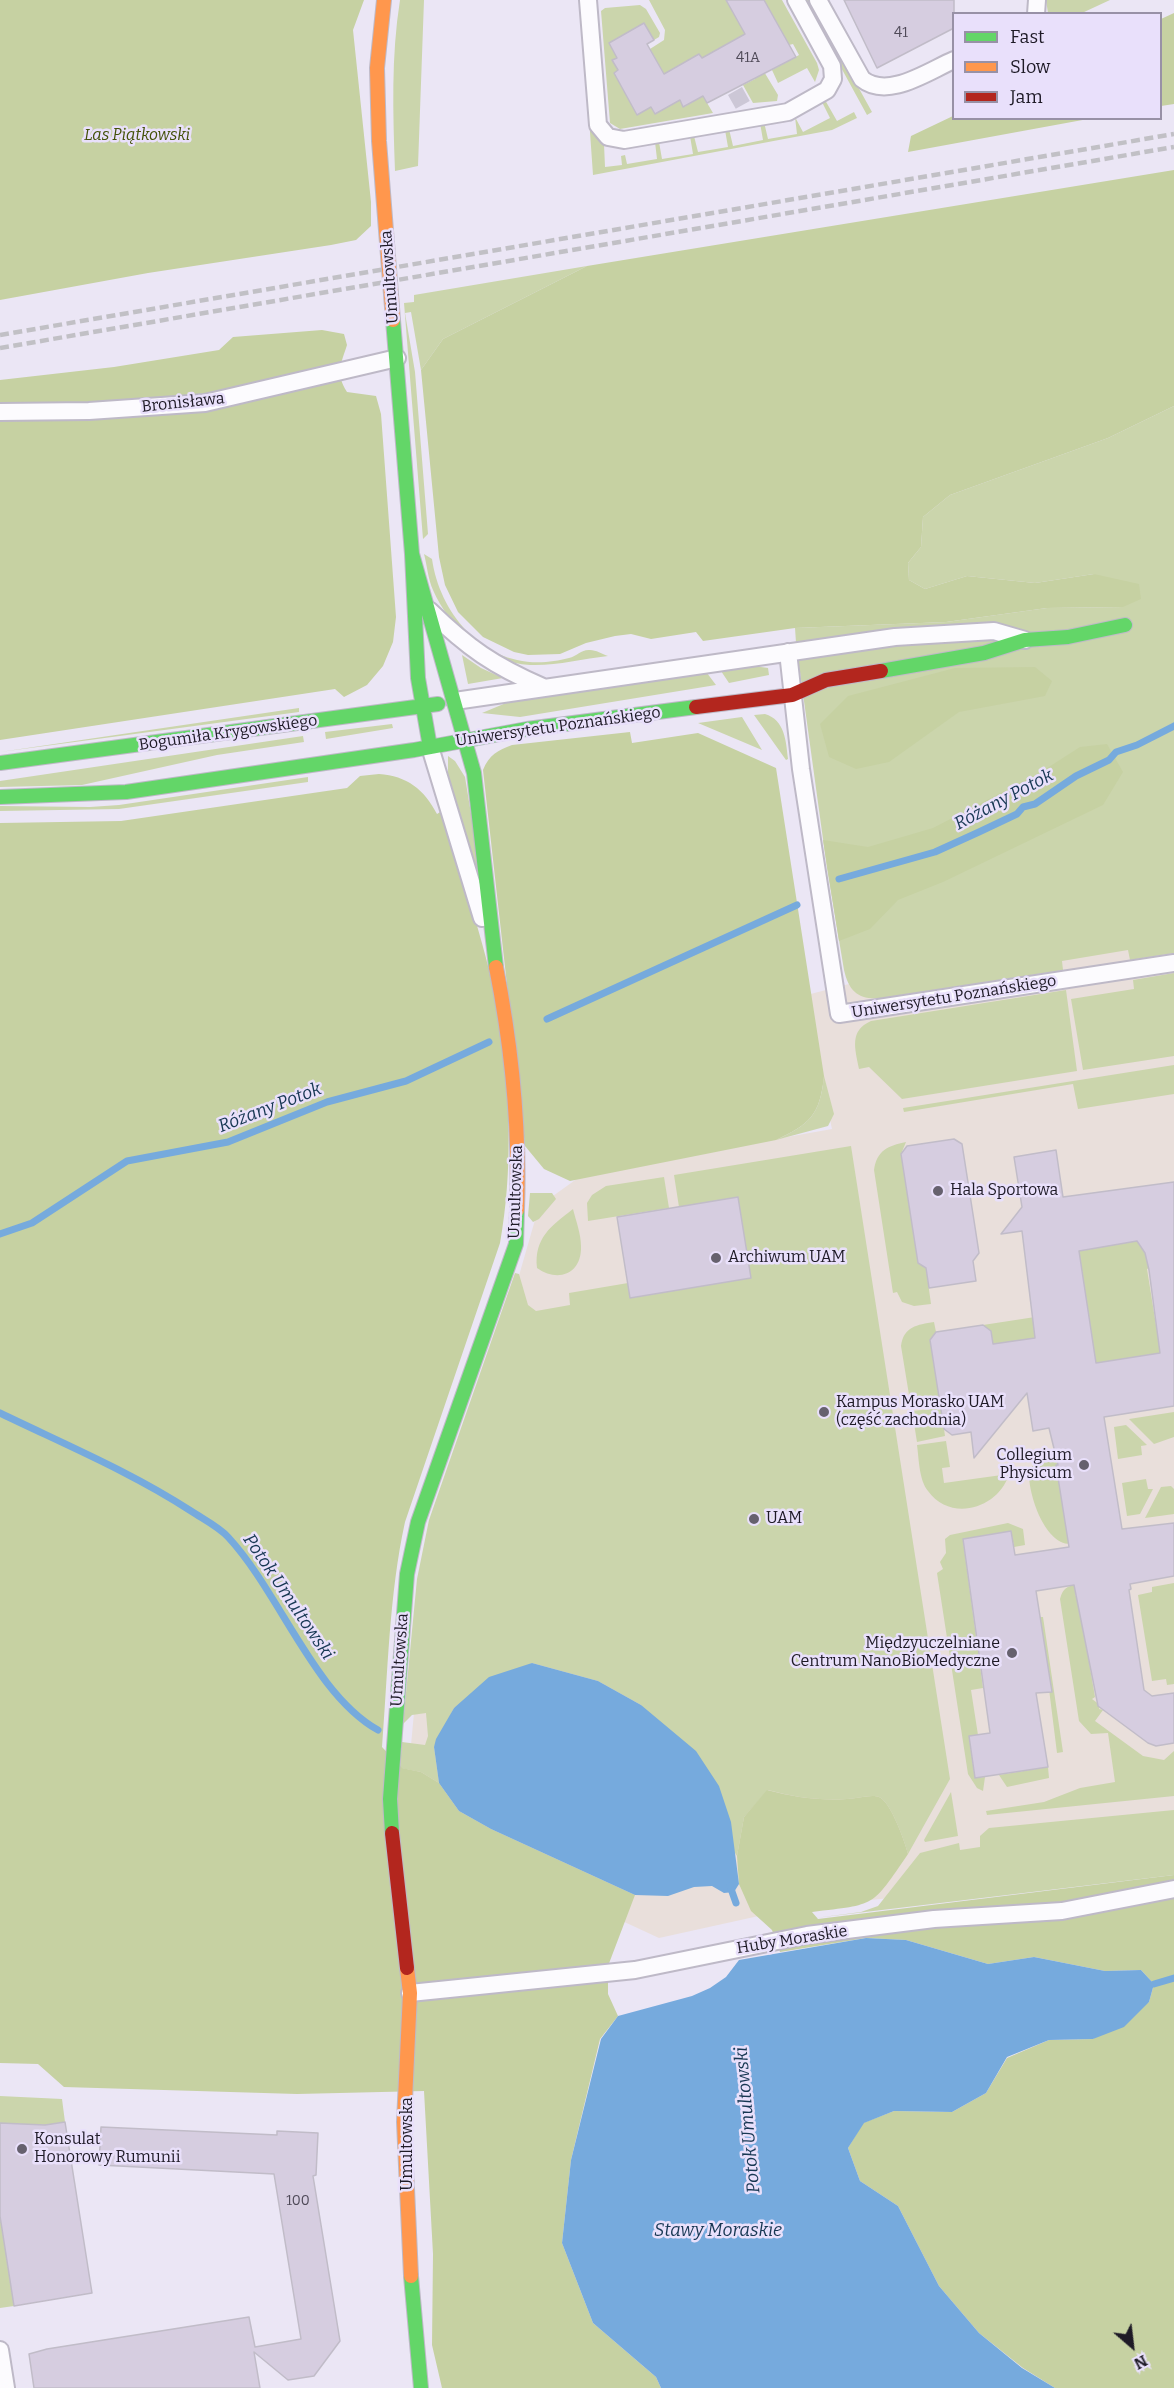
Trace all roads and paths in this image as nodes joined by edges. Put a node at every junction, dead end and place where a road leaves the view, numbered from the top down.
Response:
1 (384, 0) edge
2 (588, 0) edge
3 (796, 0) edge
4 (818, 0) edge
5 (952, 61) edge
6 (397, 358) junction
7 (0, 412) edge
8 (412, 554) junction
9 (429, 610) junction
10 (1125, 625) dead end
11 (1026, 640) junction
12 (788, 652) junction
13 (544, 688) junction
14 (792, 695) junction
15 (455, 701) junction
16 (423, 706) junction
17 (465, 740) junction
18 (430, 747) junction
19 (0, 763) edge
20 (0, 797) edge
21 (493, 950) junction
22 (1174, 963) edge
23 (1174, 1889) edge
24 (410, 1993) junction
25 (0, 2350) edge
26 (6, 2388) edge
27 (421, 2388) edge

1 - 6 street, Umultowska
2 - 3 street
4 - 5 street
6 - 7 street, Bronisława
6 - 8 street, Umultowska
8 - 9 street, Umultowska
8 - 16 street, Umultowska
9 - 13 street
9 - 15 street, Umultowska
10 - 11 street, Uniwersytetu Poznańskiego
11 - 12 street, Uniwersytetu Poznańskiego
11 - 14 street, Uniwersytetu Poznańskiego
12 - 13 street, Uniwersytetu Poznańskiego
12 - 14 street, Uniwersytetu Poznańskiego
13 - 15 street, Uniwersytetu Poznańskiego
14 - 17 street, Uniwersytetu Poznańskiego
14 - 22 street, Uniwersytetu Poznańskiego
15 - 16 street, Bogumiła Krygowskiego
15 - 17 street, Umultowska
16 - 18 street, Umultowska
16 - 19 street, Bogumiła Krygowskiego
17 - 18 street, Uniwersytetu Poznańskiego
17 - 21 street, Umultowska
18 - 20 street
18 - 21 street, Umultowska
21 - 24 street, Umultowska
23 - 24 street, Huby Moraskie
24 - 27 street, Umultowska
25 - 26 street

